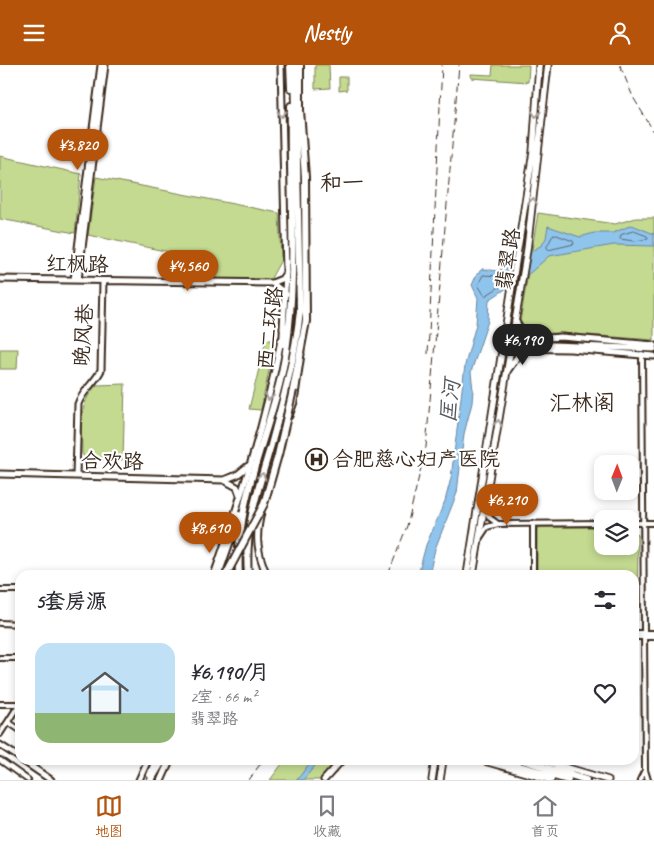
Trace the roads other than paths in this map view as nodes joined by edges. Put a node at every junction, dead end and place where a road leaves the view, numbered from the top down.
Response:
1 (103, 65) edge
2 (281, 65) edge
3 (290, 65) edge
4 (295, 65) edge
5 (300, 65) edge
6 (539, 65) edge
7 (548, 65) edge
8 (293, 79) junction
9 (300, 109) junction
10 (298, 140) junction
11 (286, 272) junction
12 (0, 279) edge
13 (76, 280) junction
14 (103, 281) junction
15 (272, 283) junction
16 (286, 294) junction
17 (515, 320) junction
18 (284, 326) junction
19 (524, 336) junction
20 (297, 340) junction
21 (654, 345) edge
22 (501, 346) junction
23 (510, 346) junction
24 (531, 346) junction
25 (654, 349) edge
26 (301, 350) junction
27 (642, 354) junction
28 (654, 356) edge
29 (506, 372) junction
30 (282, 375) junction
31 (293, 390) junction
32 (250, 465) junction
33 (0, 474) edge
34 (76, 476) junction
35 (224, 480) junction
36 (240, 495) junction
37 (243, 504) junction
38 (484, 507) junction
39 (533, 523) junction
40 (594, 523) edge
41 (642, 523) junction
42 (654, 523) edge
43 (498, 524) junction
44 (480, 537) junction
45 (226, 540) joint
46 (220, 570) edge
47 (221, 570) edge
48 (222, 570) edge
49 (239, 570) edge
50 (248, 570) edge
51 (265, 570) edge
52 (468, 570) edge
53 (474, 570) edge
54 (533, 570) edge
55 (0, 590) edge
56 (15, 590) edge
57 (0, 623) edge
58 (15, 624) edge
59 (654, 633) edge
60 (639, 634) edge
61 (644, 635) junction
62 (639, 636) edge
63 (654, 637) edge
64 (0, 658) edge
65 (15, 658) edge
66 (0, 704) edge
67 (15, 704) edge
68 (15, 712) edge
69 (8, 722) junction
70 (15, 727) edge
71 (0, 734) edge
72 (0, 745) edge
73 (15, 755) edge
74 (0, 760) edge
75 (30, 765) edge
76 (146, 765) edge
77 (154, 765) edge
78 (160, 765) edge
79 (168, 765) edge
80 (338, 765) edge
81 (434, 765) edge
82 (498, 765) edge
83 (522, 765) edge
84 (534, 765) edge
85 (557, 765) joint
86 (442, 767) edge
87 (645, 769) junction
88 (545, 770) junction
89 (28, 780) edge
90 (51, 780) edge
91 (139, 780) edge
92 (150, 780) edge
93 (161, 780) edge
94 (324, 780) edge
95 (432, 780) edge
96 (440, 780) edge
97 (551, 780) edge
98 (568, 780) edge
99 (587, 780) edge
100 (608, 780) edge
101 (640, 780) edge
102 (648, 780) edge

1 - 13 street
2 -> 11 street
3 - 8 highway
4 - 8 highway
5 - 9 highway, 西二环路
6 -> 22 main road, 翡翠路
17 -> 7 main road, 翡翠路
8 - 10 highway, 西二环路
8 - 30 highway, 西二环路
9 - 10 highway
9 - 26 highway, 西二环路
10 - 20 highway, 西二环路
11 - 15 street
11 - 16 street
12 - 13 street, 红枫路
13 - 14 street, 红枫路
14 - 15 street, 红枫路
14 - 34 street, 晚风巷
15 - 16 street
16 - 18 street
17 - 19 street
17 - 23 main road, 翡翠路
18 - 30 highway
18 -> 32 street
19 - 21 street
19 - 24 street
20 - 31 highway
50 -> 20 highway, 西二环路
22 - 23 street
22 - 52 main road, 翡翠路
23 - 24 street
23 - 29 main road, 翡翠路
24 - 25 street
24 - 27 street
24 - 29 street
26 - 31 highway, 西二环路
26 - 51 street
27 - 28 street
27 - 41 street
38 -> 29 main road, 翡翠路
30 - 37 highway, 西二环路
31 - 48 highway, bridge
32 - 35 street
32 - 36 street
33 - 34 street, 合欢路
34 - 35 street, 合欢路
35 - 36 street
36 - 45 street
37 - 47 highway
37 - 49 highway, 西二环路
38 - 43 street
38 - 44 main road, 翡翠路
39 - 40 street
39 - 43 street
39 - 54 street
41 - 42 street
41 - 61 street
43 - 44 street
44 - 53 main road, 翡翠路
45 - 46 highway
55 - 56 street
57 - 58 street
59 - 61 street
60 - 61 street
61 - 62 street
61 - 63 street
61 - 87 street
64 - 65 street
66 - 67 street
68 - 69 street
69 - 70 street
69 - 71 street
72 - 73 street
74 - 89 street
75 - 90 street
76 - 91 street
77 - 92 highway
78 - 92 highway
79 - 93 highway
80 - 94 street
81 - 95 main road
82 - 97 main road
83 - 88 highway
84 - 88 highway
85 - 99 highway
85 - 100 main road
86 - 96 main road
87 - 101 street
87 - 102 street
88 - 98 highway
88 - 99 highway

